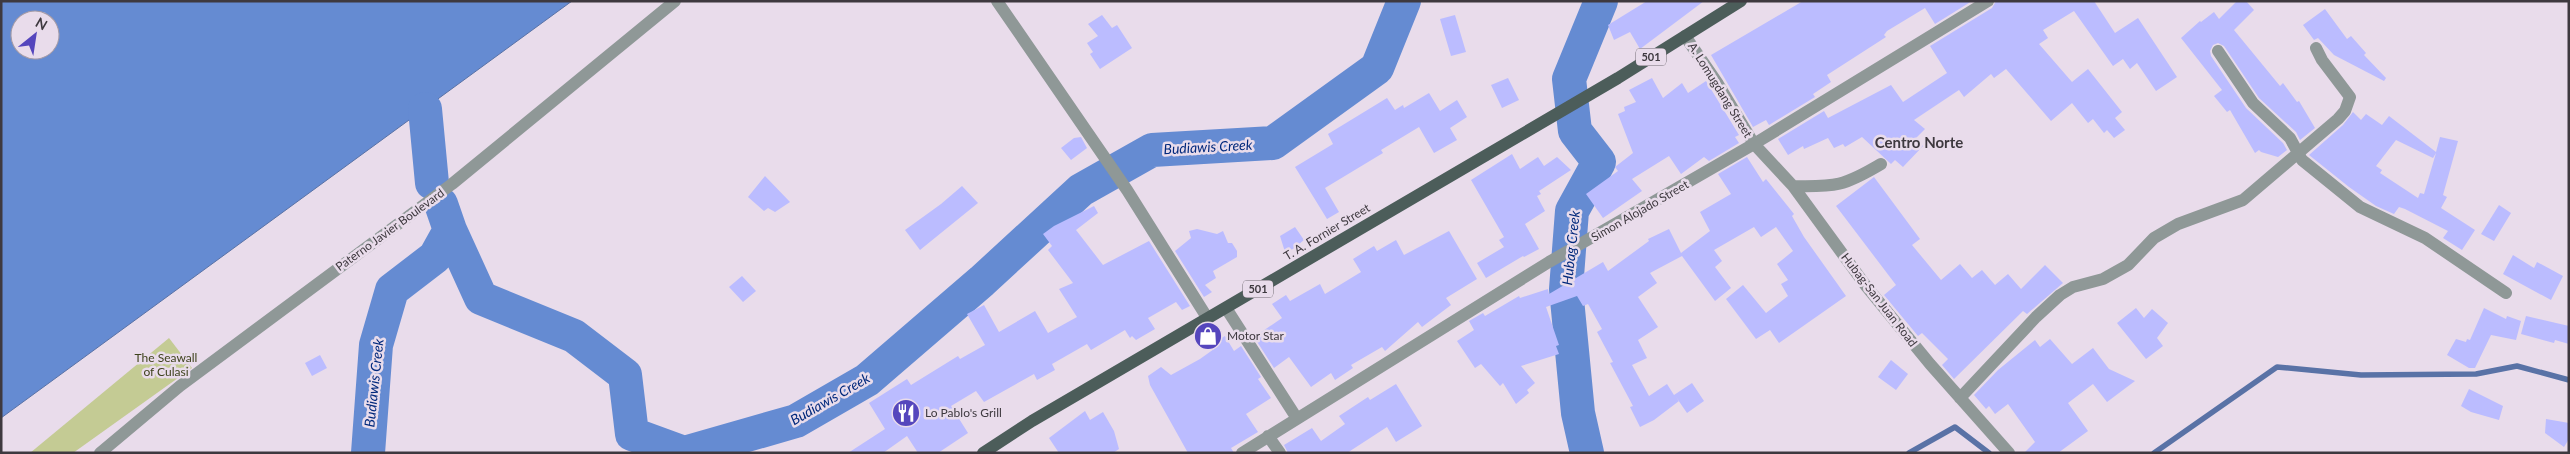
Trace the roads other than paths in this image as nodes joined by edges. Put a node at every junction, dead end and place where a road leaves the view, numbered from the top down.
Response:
1 (675, 1) edge
2 (997, 1) edge
3 (1741, 1) edge
4 (1988, 1) edge
5 (1685, 36) junction
6 (2316, 48) dead end
7 (2218, 51) dead end
8 (1754, 144) junction
9 (2299, 151) junction
10 (1881, 164) dead end
11 (1793, 186) junction
12 (2506, 292) dead end
13 (1226, 308) junction
14 (1208, 319) junction
15 (1960, 398) junction
16 (1296, 417) junction
17 (1268, 436) junction
18 (100, 453) edge
19 (983, 453) edge
20 (1242, 453) edge
21 (1280, 453) edge
22 (2009, 453) edge

1 - 18 street, Paterno Javier Boulevard
2 - 14 street
3 - 5 main road, 501
4 - 8 street, Simon Alojado Street
5 - 8 street, A. Lomugdang Street
5 - 13 main road, T. A. Fornier Street / 501
6 - 9 street
7 - 9 street
8 - 11 street, Hubag-San Juan Road
8 - 16 street, Simon Alojado Street
9 - 12 street
9 - 15 street
10 - 11 street
11 - 15 street, Hubag-San Juan Road
13 - 14 main road, T. A. Fornier Street / 501
13 - 16 street
14 - 19 main road, T. A. Fornier Street / 501
15 - 22 street, Hubag-San Juan Road
16 - 17 street, Simon Alojado Street
17 - 20 street, Simon Alojado Street
17 - 21 street

